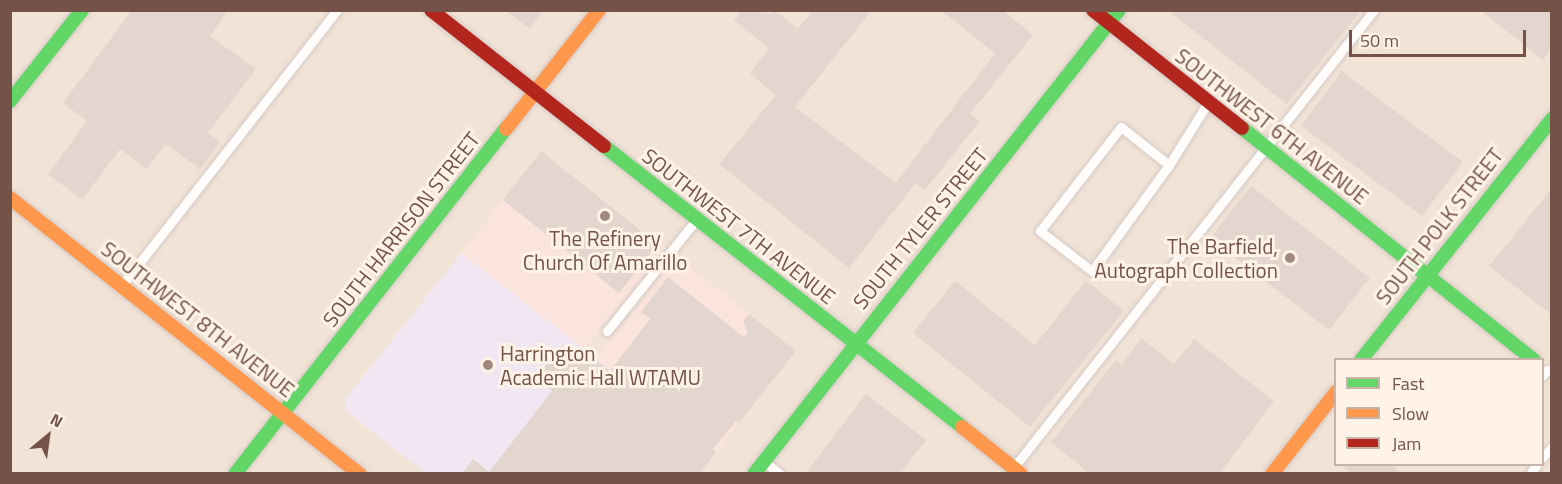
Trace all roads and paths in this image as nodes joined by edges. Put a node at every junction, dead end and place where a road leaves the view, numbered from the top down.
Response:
1 (82, 10) edge
2 (337, 10) edge
3 (431, 10) edge
4 (599, 10) edge
5 (1093, 10) edge
6 (1119, 10) edge
7 (1374, 10) edge
8 (1109, 23) junction
9 (535, 93) junction
10 (10, 101) edge
11 (1208, 102) junction
12 (1551, 119) edge
13 (1265, 148) junction
14 (1169, 165) junction
15 (10, 198) edge
16 (696, 219) junction
17 (1426, 274) junction
18 (122, 286) junction
19 (607, 331) dead end
20 (854, 344) junction
21 (1363, 358) edge
22 (1531, 358) edge
23 (1334, 393) edge
24 (283, 412) junction
25 (764, 461) junction
26 (1014, 472) edge
27 (235, 474) edge
28 (360, 474) edge
29 (754, 474) edge
30 (780, 474) edge
31 (1272, 474) edge

1 - 10 main road
2 - 18 lane
3 - 9 main road, SOUTHWEST 7TH AVENUE
4 - 9 main road, SOUTH HARRISON STREET
5 - 8 main road, SOUTHWEST 6TH AVENUE
6 - 8 main road, SOUTH TYLER STREET
7 - 13 lane
8 - 11 main road, SOUTHWEST 6TH AVENUE
8 - 20 main road, SOUTH TYLER STREET
9 - 16 main road, SOUTHWEST 7TH AVENUE
9 - 24 main road, SOUTH HARRISON STREET
11 - 13 main road, SOUTHWEST 6TH AVENUE
11 - 14 lane
12 - 17 main road, SOUTH POLK STREET
13 - 17 main road, SOUTHWEST 6TH AVENUE
13 - 26 lane
14 - 14 lane
15 - 18 main road, SOUTHWEST 8TH AVENUE
16 - 19 lane
16 - 20 main road, SOUTHWEST 7TH AVENUE
17 - 21 main road, SOUTH POLK STREET
17 - 22 main road, SOUTHWEST 6TH AVENUE
18 - 24 main road, SOUTHWEST 8TH AVENUE
20 - 25 main road, SOUTH TYLER STREET
20 - 26 main road, SOUTHWEST 7TH AVENUE
23 - 31 main road
24 - 27 main road, SOUTH HARRISON STREET
24 - 28 main road, SOUTHWEST 8TH AVENUE
25 - 29 main road, SOUTH TYLER STREET
25 - 30 lane

